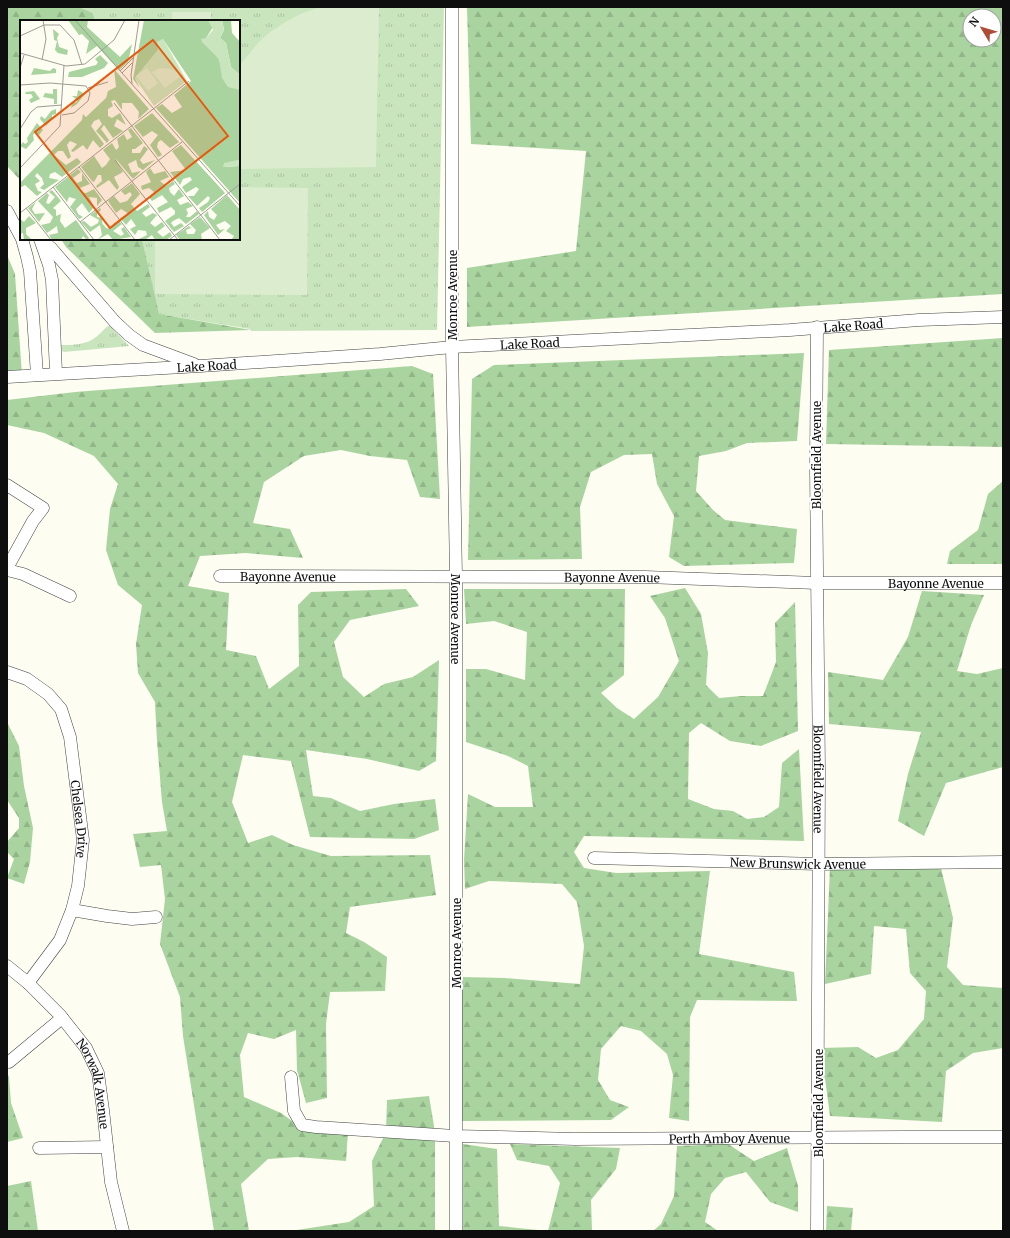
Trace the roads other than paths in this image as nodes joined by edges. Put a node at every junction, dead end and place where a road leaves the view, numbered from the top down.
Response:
1 (452, 7) edge
2 (7, 207) edge
3 (7, 211) edge
4 (20, 219) edge
5 (20, 234) edge
6 (23, 240) edge
7 (40, 240) edge
8 (41, 240) edge
9 (1003, 317) edge
10 (817, 328) junction
11 (452, 347) junction
12 (200, 366) junction
13 (56, 373) junction
14 (37, 374) junction
15 (7, 377) edge
16 (7, 485) edge
17 (7, 569) edge
18 (220, 576) dead end
19 (456, 576) junction
20 (816, 583) junction
21 (1003, 583) edge
22 (70, 596) dead end
23 (7, 672) edge
24 (594, 858) dead end
25 (1003, 862) edge
26 (819, 864) junction
27 (72, 910) junction
28 (156, 916) dead end
29 (7, 966) edge
30 (28, 983) junction
31 (62, 1018) junction
32 (9, 1062) dead end
33 (291, 1077) dead end
34 (455, 1136) junction
35 (818, 1137) junction
36 (1003, 1138) edge
37 (107, 1147) junction
38 (39, 1148) dead end
39 (123, 1231) edge
40 (456, 1231) edge
41 (817, 1231) edge

1 - 11 street, Monroe Avenue
2 - 4 street
3 - 5 street
6 - 14 street
7 - 13 street
8 - 12 street
9 - 10 street, Lake Road
10 - 11 street, Lake Road
10 - 20 street, Bloomfield Avenue
11 - 12 street, Lake Road
11 - 19 street, Monroe Avenue
12 - 13 street, Lake Road
13 - 14 street, Lake Road
14 - 15 street, Lake Road
16 - 17 street
17 - 22 street
18 - 19 street, Bayonne Avenue
19 - 20 street, Bayonne Avenue
19 - 34 street, Monroe Avenue
20 - 21 street, Bayonne Avenue
20 - 26 street, Bloomfield Avenue
23 - 27 street, Chelsea Drive
24 - 26 street, New Brunswick Avenue
25 - 26 street, New Brunswick Avenue
26 - 35 street, Bloomfield Avenue
27 - 28 street
27 - 30 street, Chelsea Drive
29 - 30 street, Norwalk Avenue
30 - 31 street, Norwalk Avenue
31 - 32 street
31 - 37 street, Norwalk Avenue
33 - 34 street, Perth Amboy Avenue
34 - 35 street, Perth Amboy Avenue
34 - 40 street, Monroe Avenue
35 - 36 street, Perth Amboy Avenue
35 - 41 street, Bloomfield Avenue
37 - 38 street
37 - 39 street, Norwalk Avenue

